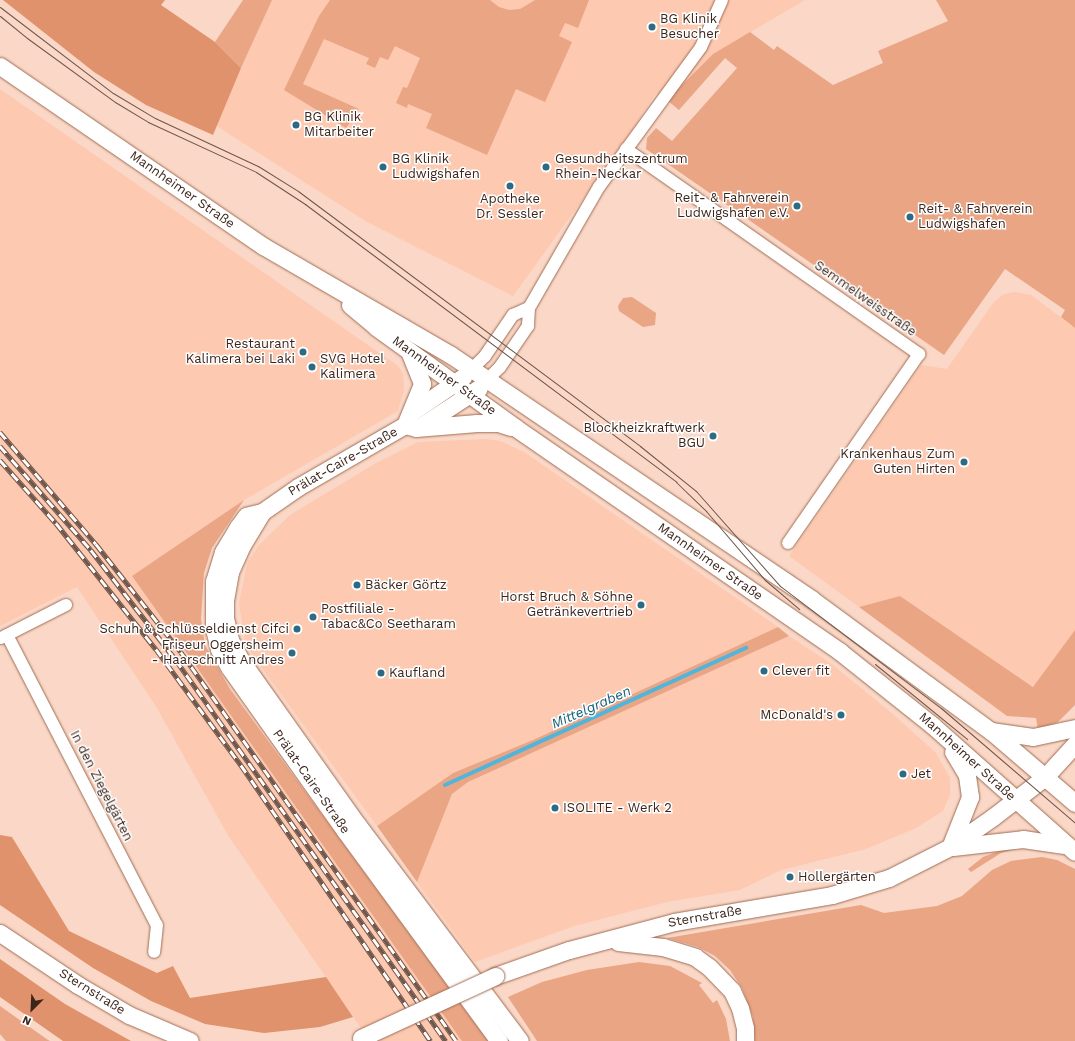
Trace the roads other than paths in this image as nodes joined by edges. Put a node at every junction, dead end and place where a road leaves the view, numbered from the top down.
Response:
1 (722, 0) edge
2 (0, 56) edge
3 (0, 66) edge
4 (34, 88) junction
5 (626, 149) junction
6 (529, 308) junction
7 (380, 321) junction
8 (408, 350) junction
9 (472, 369) junction
10 (488, 379) junction
11 (456, 384) junction
12 (470, 395) junction
13 (411, 422) junction
14 (516, 428) junction
15 (788, 543) dead end
16 (66, 605) dead end
17 (4, 637) edge
18 (932, 725) junction
19 (1075, 728) edge
20 (991, 731) junction
21 (1075, 744) edge
22 (1044, 777) junction
23 (1016, 800) junction
24 (1075, 803) edge
25 (950, 847) junction
26 (1070, 849) edge
27 (423, 925) junction
28 (0, 933) edge
29 (599, 942) junction
30 (154, 952) dead end
31 (357, 1040) edge
32 (190, 1041) edge
33 (499, 1041) edge
34 (520, 1041) edge
35 (745, 1041) edge

1 - 5 street
2 - 4 street, Mannheimer Straße
3 - 4 street, Mannheimer Straße
4 - 7 street, Mannheimer Straße
5 - 6 street
5 - 15 street, Semmelweisstraße
6 - 9 street
6 - 10 street
7 - 8 street, Mannheimer Straße
7 - 9 street, Mannheimer Straße
8 - 11 street, Mannheimer Straße
8 - 13 street
9 - 10 street, Mannheimer Straße
9 - 11 street, Prälat-Caire-Straße
10 - 12 street, Prälat-Caire-Straße
10 - 20 street, Mannheimer Straße
11 - 12 street, Mannheimer Straße
11 - 13 street, Prälat-Caire-Straße
12 - 13 street, Prälat-Caire-Straße
12 - 14 street, Mannheimer Straße
13 - 14 street
13 - 27 street, Prälat-Caire-Straße
14 - 18 street, Mannheimer Straße
16 - 17 street, In den Ziegelgärten
17 - 30 street, In den Ziegelgärten
18 - 23 street, Mannheimer Straße
18 - 25 street
19 - 20 street
20 - 22 street, Mannheimer Straße
21 - 22 street, Sternstraße
22 - 23 street, Sternstraße
22 - 24 street, Mannheimer Straße
23 - 25 street, Sternstraße
23 - 26 street, Mannheimer Straße
25 - 26 street
25 - 29 street, Sternstraße
27 - 33 street, Prälat-Caire-Straße
27 - 34 street, Prälat-Caire-Straße
28 - 32 street, Sternstraße
29 - 31 street, Sternstraße, bridge
29 - 35 street

